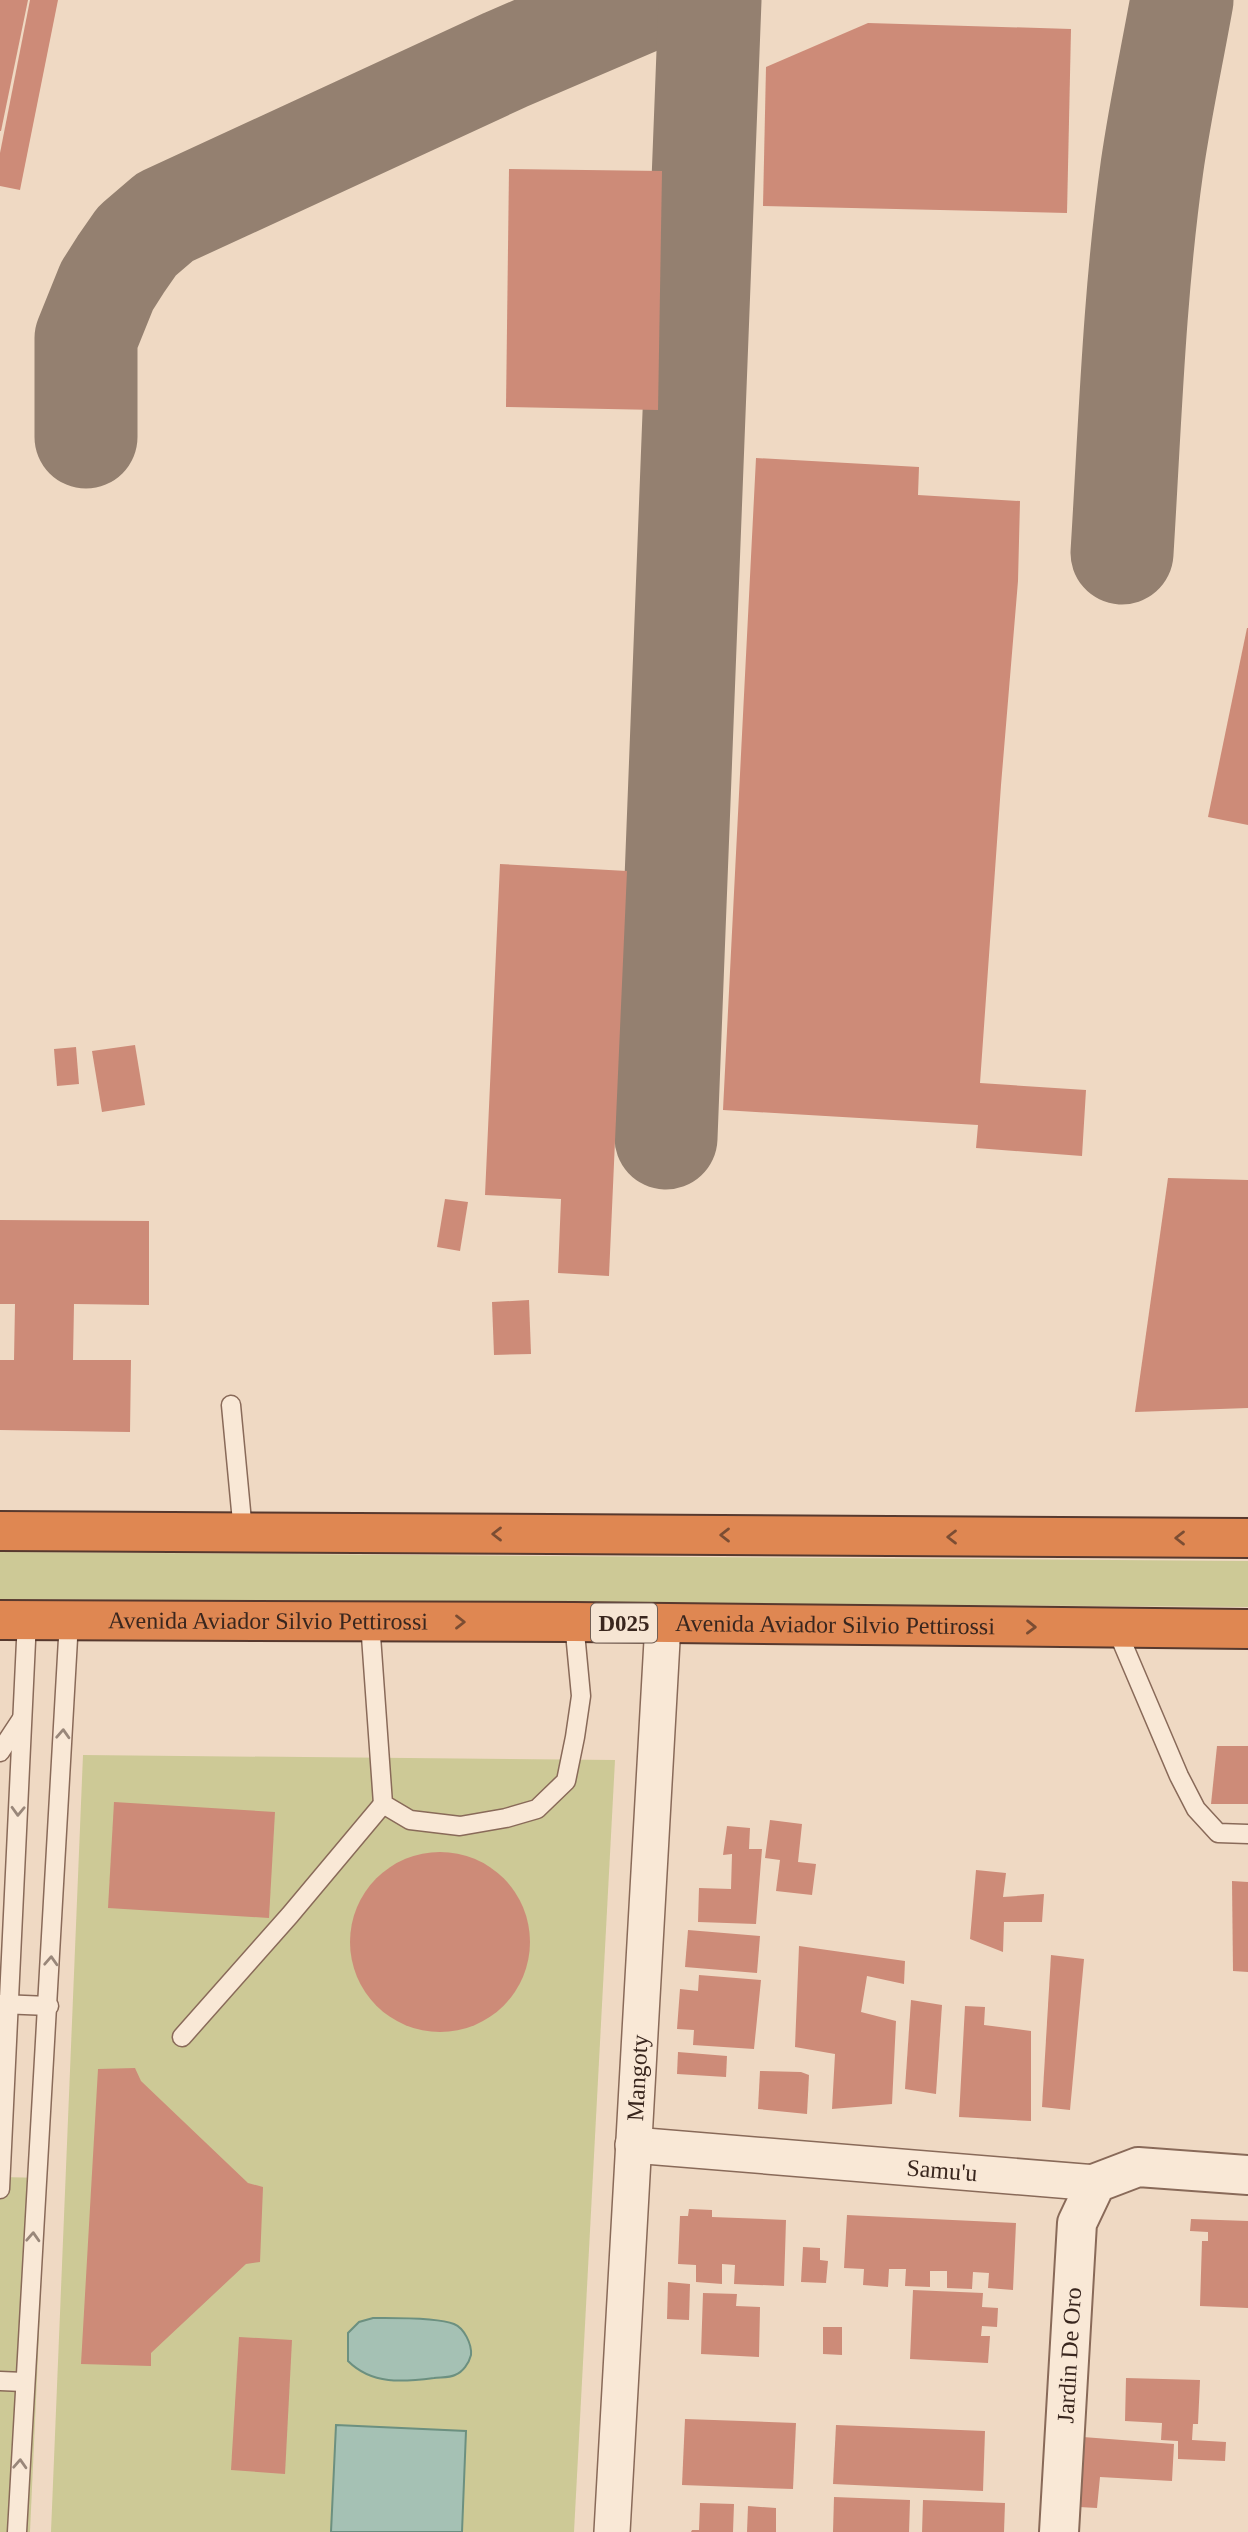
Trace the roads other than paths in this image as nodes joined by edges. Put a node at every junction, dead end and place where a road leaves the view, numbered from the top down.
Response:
1 (234, 1407) dead end
2 (0, 1531) edge
3 (243, 1532) junction
4 (1248, 1538) edge
5 (14, 1620) edge
6 (69, 1620) junction
7 (370, 1622) junction
8 (574, 1622) junction
9 (663, 1623) junction
10 (1116, 1628) junction
11 (1248, 1629) edge
12 (22, 1718) junction
13 (0, 1752) edge
14 (383, 1804) junction
15 (1248, 1834) edge
16 (5, 2004) edge
17 (48, 2006) junction
18 (4, 2036) edge
19 (182, 2037) dead end
20 (633, 2144) junction
21 (1248, 2175) edge
22 (1096, 2183) junction
23 (0, 2189) edge
24 (0, 2381) edge
25 (24, 2382) junction
26 (17, 2532) edge
27 (612, 2532) edge
28 (1059, 2532) edge

1 - 3 lane
2 - 3 highway
4 -> 3 highway
5 - 6 highway, Avenida Aviador Silvio Pettirossi / D025
5 - 12 lane
6 - 7 highway, Avenida Aviador Silvio Pettirossi / D025
17 -> 6 lane
7 -> 8 highway, Avenida Aviador Silvio Pettirossi / D025
7 - 14 lane
8 - 9 highway, Avenida Aviador Silvio Pettirossi / D025
8 - 14 lane
9 -> 10 highway, Avenida Aviador Silvio Pettirossi / D025
9 - 20 street, Mangoty
10 - 11 highway, Avenida Aviador Silvio Pettirossi / D025
10 - 15 lane
12 - 13 lane
12 -> 16 lane
14 - 19 lane
16 - 17 lane
16 - 18 lane
25 -> 17 lane
18 - 23 lane
20 - 22 street, Samu'u
20 - 27 street, Mangoty
21 - 22 street, Samu'u
22 - 28 street, Jardin De Oro
24 - 25 lane
26 -> 25 lane

